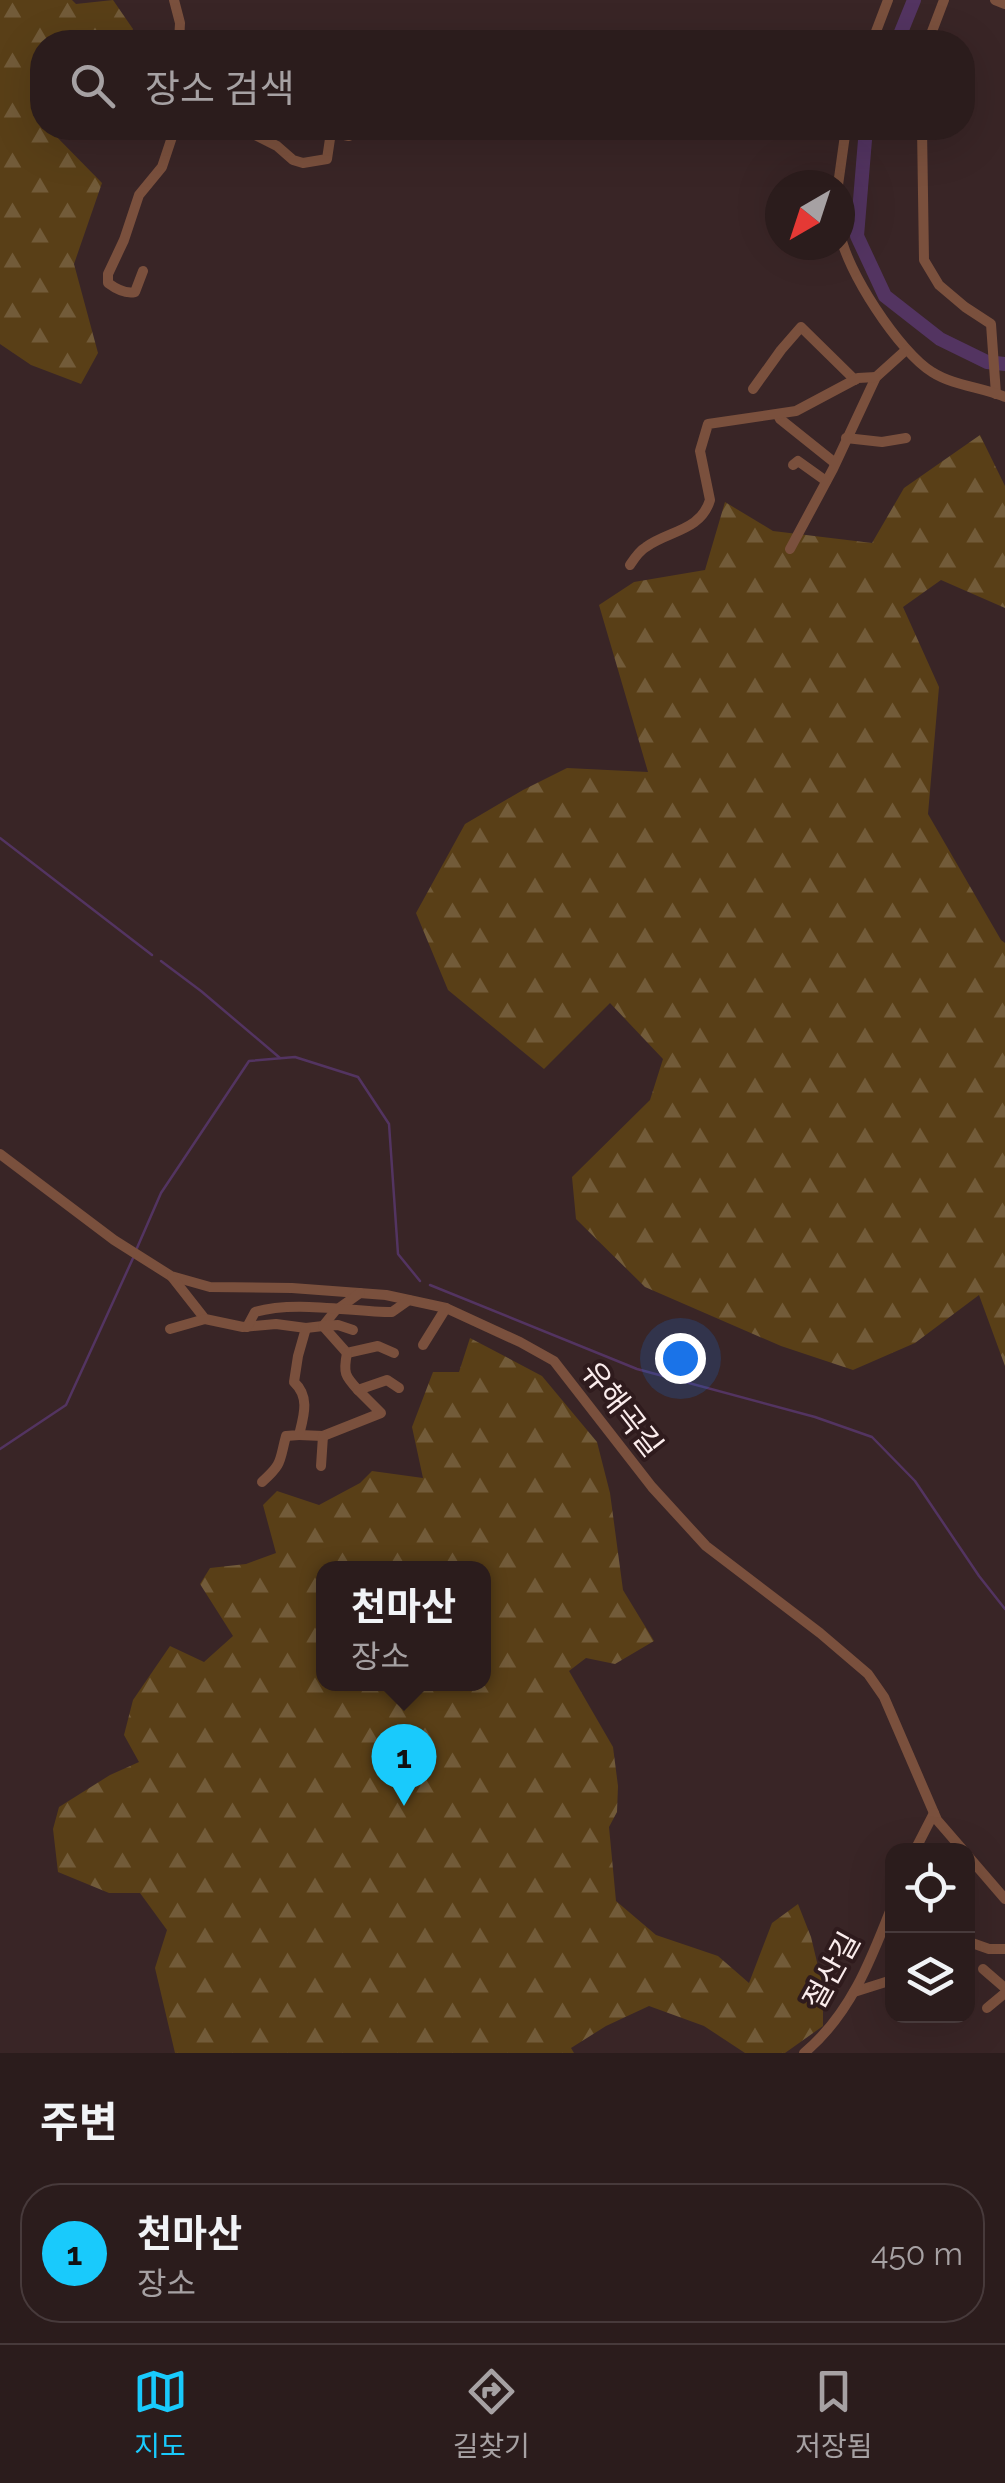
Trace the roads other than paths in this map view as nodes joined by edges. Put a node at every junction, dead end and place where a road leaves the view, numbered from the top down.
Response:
1 (174, 0) edge
2 (888, 0) edge
3 (944, 0) edge
4 (995, 0) edge
5 (1005, 4) edge
6 (180, 30) edge
7 (877, 30) edge
8 (933, 30) edge
9 (172, 140) edge
10 (265, 140) edge
11 (330, 140) edge
12 (844, 140) edge
13 (922, 140) edge
14 (840, 170) edge
15 (850, 260) edge
16 (143, 271) dead end
17 (906, 350) junction
18 (876, 377) junction
19 (855, 380) junction
20 (753, 389) dead end
21 (1001, 396) edge
22 (778, 415) junction
23 (846, 438) junction
24 (906, 438) dead end
25 (835, 463) junction
26 (793, 465) dead end
27 (826, 482) junction
28 (790, 549) dead end
29 (630, 566) dead end
30 (0, 1154) edge
31 (171, 1276) junction
32 (360, 1293) junction
33 (409, 1300) junction
34 (341, 1308) junction
35 (446, 1308) junction
36 (204, 1320) junction
37 (246, 1326) junction
38 (323, 1326) junction
39 (306, 1328) junction
40 (170, 1329) dead end
41 (353, 1330) dead end
42 (423, 1344) dead end
43 (394, 1353) dead end
44 (347, 1354) junction
45 (399, 1388) dead end
46 (358, 1390) junction
47 (299, 1436) junction
48 (323, 1436) junction
49 (321, 1466) dead end
50 (262, 1482) dead end
51 (934, 1813) junction
52 (919, 1843) edge
53 (957, 1843) edge
54 (975, 1864) edge
55 (1005, 1899) edge
56 (885, 1923) edge
57 (975, 1944) edge
58 (1005, 1949) edge
59 (984, 1969) dead end
60 (885, 1982) edge
61 (1005, 1990) edge
62 (854, 1992) junction
63 (987, 2008) dead end
64 (804, 2053) edge

1 - 6 street
2 - 7 street
3 - 8 street
4 - 5 street
9 - 16 street
10 - 11 street
12 - 14 street
13 - 21 street
15 - 17 street
17 - 18 street
17 - 21 street
18 - 19 street
18 - 23 street
19 - 20 street
19 - 22 street
22 - 25 street
22 - 29 street
23 - 24 street
23 - 25 street
25 - 27 street
26 - 27 street
27 - 28 street
30 - 31 street, 유해곡길
31 - 32 street, 유해곡길
31 - 36 street
32 - 33 street, 유해곡길
32 - 34 street
33 - 34 street
33 - 35 street, 유해곡길
34 - 37 street
34 - 38 street
35 - 42 street
35 - 51 street, 유해곡길
36 - 37 street
36 - 40 street
37 - 39 street
38 - 39 street
38 - 41 street
38 - 44 street
39 - 47 street
43 - 44 street
44 - 46 street
45 - 46 street
46 - 48 street
47 - 48 street
47 - 50 street
48 - 49 street
51 - 52 street
51 - 53 street, 유해곡길
54 - 55 street, 유해곡길
56 - 62 street, 절산길
57 - 58 street
59 - 61 street
60 - 62 street
61 - 63 street
62 - 64 street, 절산길

